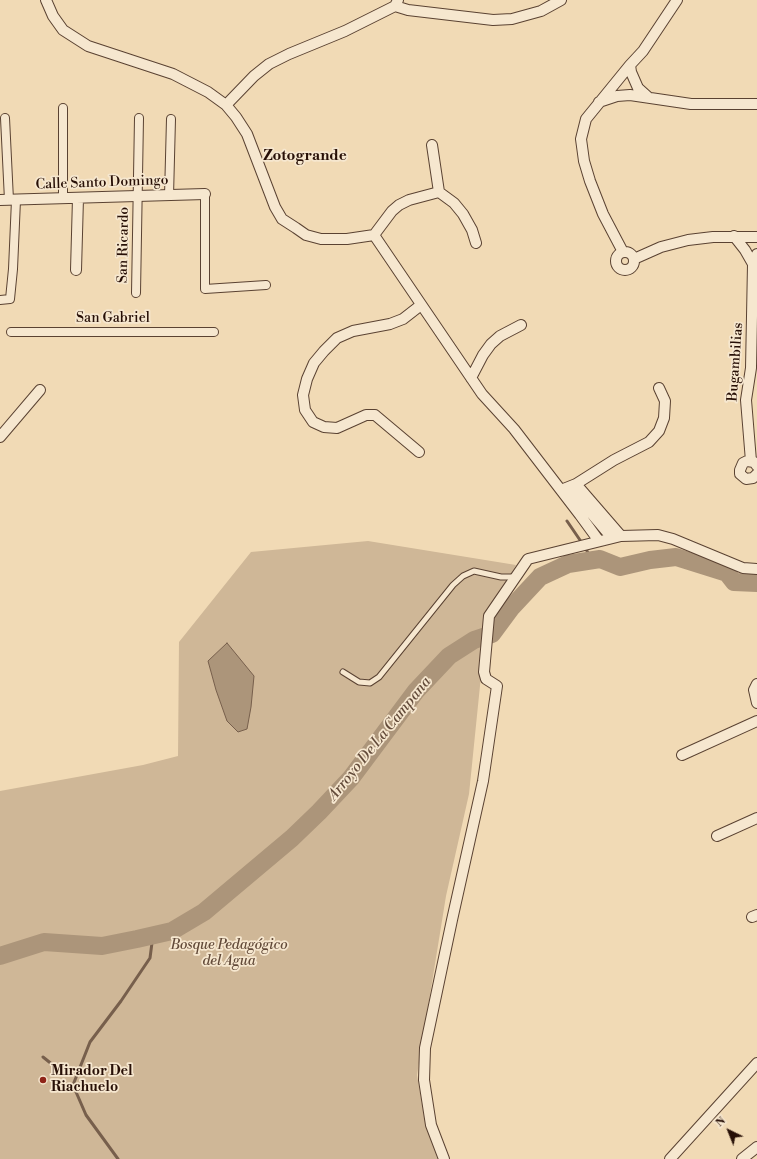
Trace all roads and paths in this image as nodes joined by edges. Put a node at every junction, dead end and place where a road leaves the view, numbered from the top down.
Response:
1 (46, 0) edge
2 (561, 0) edge
3 (677, 0) edge
4 (396, 3) edge
5 (630, 65) junction
6 (648, 97) junction
7 (599, 102) junction
8 (757, 104) edge
9 (226, 106) junction
10 (63, 108) dead end
11 (4, 118) dead end
12 (139, 118) dead end
13 (171, 119) dead end
14 (432, 145) dead end
15 (439, 192) junction
16 (205, 194) joint
17 (138, 196) junction
18 (169, 196) junction
19 (78, 198) junction
20 (63, 199) junction
21 (8, 200) edge
22 (374, 235) junction
23 (734, 236) junction
24 (757, 237) edge
25 (476, 243) dead end
26 (623, 252) junction
27 (757, 254) edge
28 (634, 259) junction
29 (753, 264) junction
30 (76, 270) dead end
31 (266, 285) dead end
32 (136, 293) dead end
33 (0, 300) edge
34 (421, 305) junction
35 (521, 325) dead end
36 (11, 332) dead end
37 (214, 332) dead end
38 (471, 378) junction
39 (659, 388) dead end
40 (40, 390) dead end
41 (0, 437) edge
42 (419, 452) dead end
43 (754, 464) edge
44 (757, 474) edge
45 (569, 487) junction
46 (616, 537) junction
47 (594, 543) junction
48 (757, 569) edge
49 (515, 577) junction
50 (343, 672) dead end
51 (756, 687) edge
52 (757, 702) edge
53 (757, 722) edge
54 (682, 755) dead end
55 (757, 818) edge
56 (718, 836) dead end
57 (757, 1063) edge
58 (757, 1147) edge
59 (674, 1158) edge
60 (444, 1159) edge
61 (742, 1159) edge

1 - 9 street
2 - 4 street
3 - 5 street
4 - 9 street
5 - 6 street
5 - 7 street
6 - 7 street
6 - 8 street
7 - 26 street
9 - 22 street
10 - 20 street
11 - 21 street
12 - 17 street, San Ricardo
13 - 18 street
14 - 15 street
15 - 22 street
15 - 25 street
16 - 18 street, Calle Santo Domingo
16 - 31 street
17 - 18 street, Calle Santo Domingo
17 - 19 street, Calle Santo Domingo
17 - 32 street, San Ricardo
19 - 20 street, Calle Santo Domingo
19 - 30 street
20 - 21 street, Calle Santo Domingo
21 - 33 street
22 - 34 street
23 - 24 street
23 - 28 street
23 - 29 street
26 - 28 street
26 - 28 street
27 - 29 street, Bugambilias
29 - 43 street, Bugambilias
34 - 38 street
34 - 42 street
35 - 38 street
36 - 37 street, San Gabriel
38 - 45 street
39 - 45 street
40 - 41 street
43 - 44 street
45 - 46 street
45 - 47 street
46 - 47 street
46 - 48 street
47 - 49 street
49 - 50 lane
49 - 60 street
51 - 52 street
53 - 54 street
55 - 56 street
57 - 59 street
58 - 61 street

